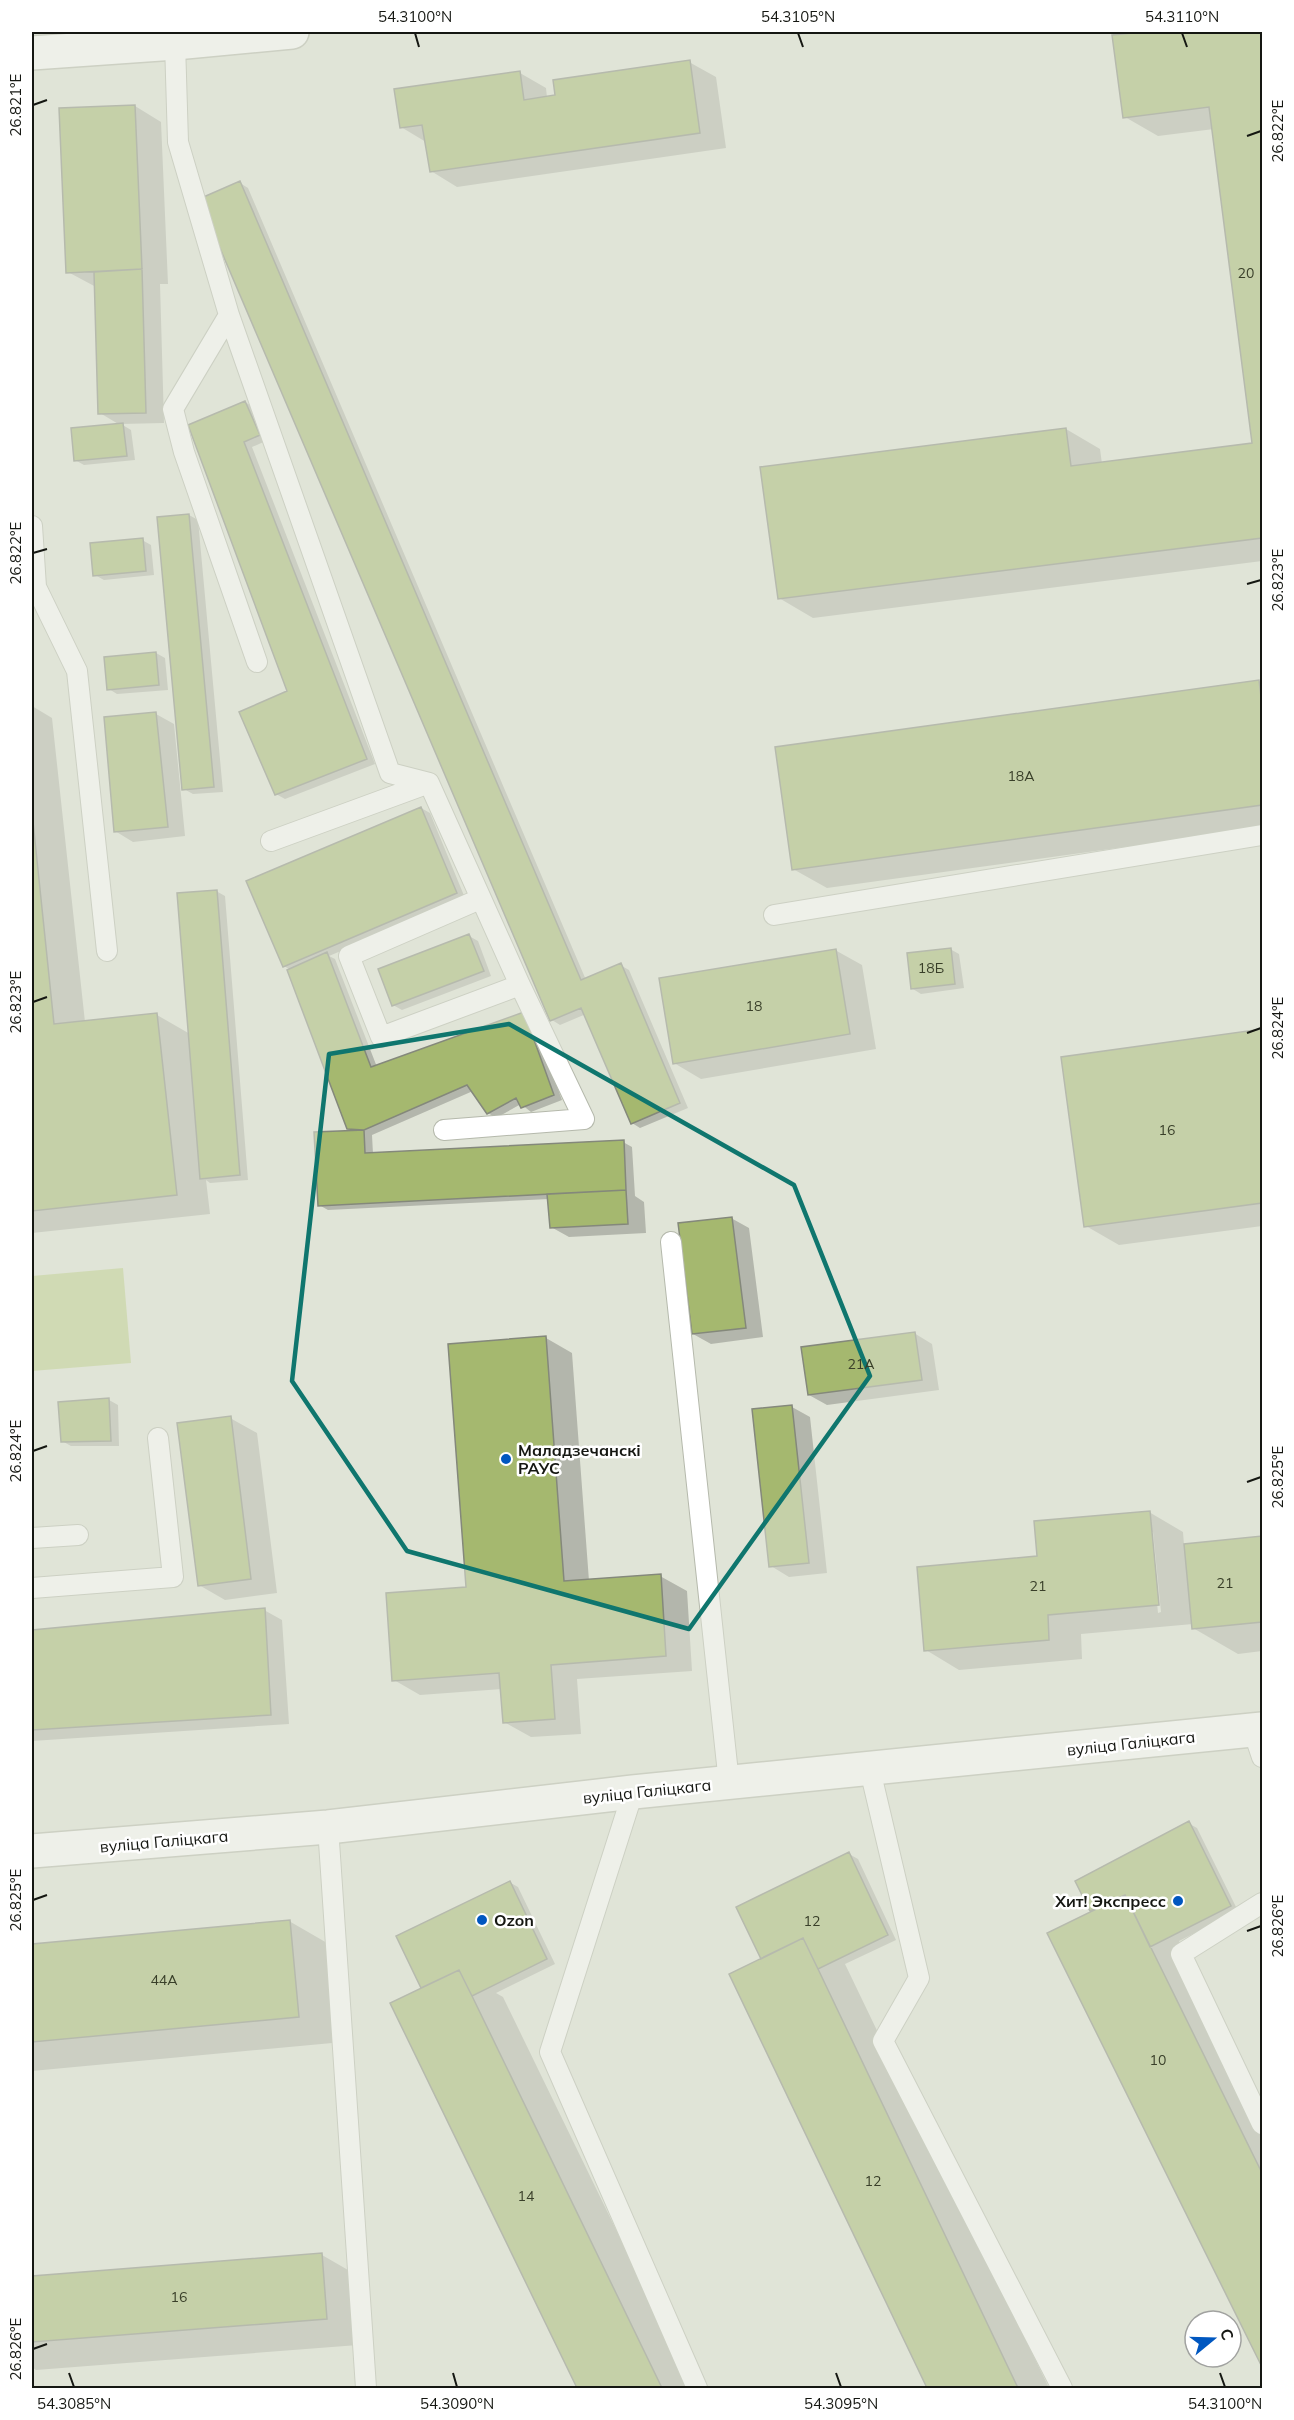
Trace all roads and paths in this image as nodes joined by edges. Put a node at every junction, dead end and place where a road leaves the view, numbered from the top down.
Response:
1 (292, 32) edge
2 (176, 43) junction
3 (32, 53) edge
4 (229, 315) junction
5 (32, 526) edge
6 (34, 588) edge
7 (257, 662) dead end
8 (429, 783) junction
9 (1263, 835) edge
10 (271, 842) dead end
11 (480, 900) junction
12 (774, 915) dead end
13 (107, 951) dead end
14 (520, 985) junction
15 (444, 1130) dead end
16 (671, 1242) dead end
17 (158, 1438) dead end
18 (78, 1534) dead end
19 (32, 1538) edge
20 (32, 1588) edge
21 (1259, 1739) edge
22 (870, 1770) junction
23 (729, 1783) junction
24 (633, 1792) junction
25 (328, 1827) junction
26 (32, 1851) edge
27 (1263, 1903) edge
28 (1263, 2124) edge
29 (366, 2388) edge
30 (697, 2388) edge
31 (1062, 2388) edge

1 - 2 street
2 - 3 street
2 - 4 lane
4 - 7 lane
4 - 8 lane
5 - 6 lane
6 - 13 lane
8 - 10 lane
8 - 11 lane
9 - 12 lane
11 - 14 lane
11 - 14 lane
14 - 15 lane
16 - 23 lane
17 - 20 lane
18 - 19 lane
21 - 22 street, вуліца Галіцкага
22 - 23 street, вуліца Галіцкага
22 - 31 lane
23 - 24 street, вуліца Галіцкага
24 - 25 street, вуліца Галіцкага
24 - 30 lane
25 - 26 street, вуліца Галіцкага
25 - 29 lane
27 - 28 lane

